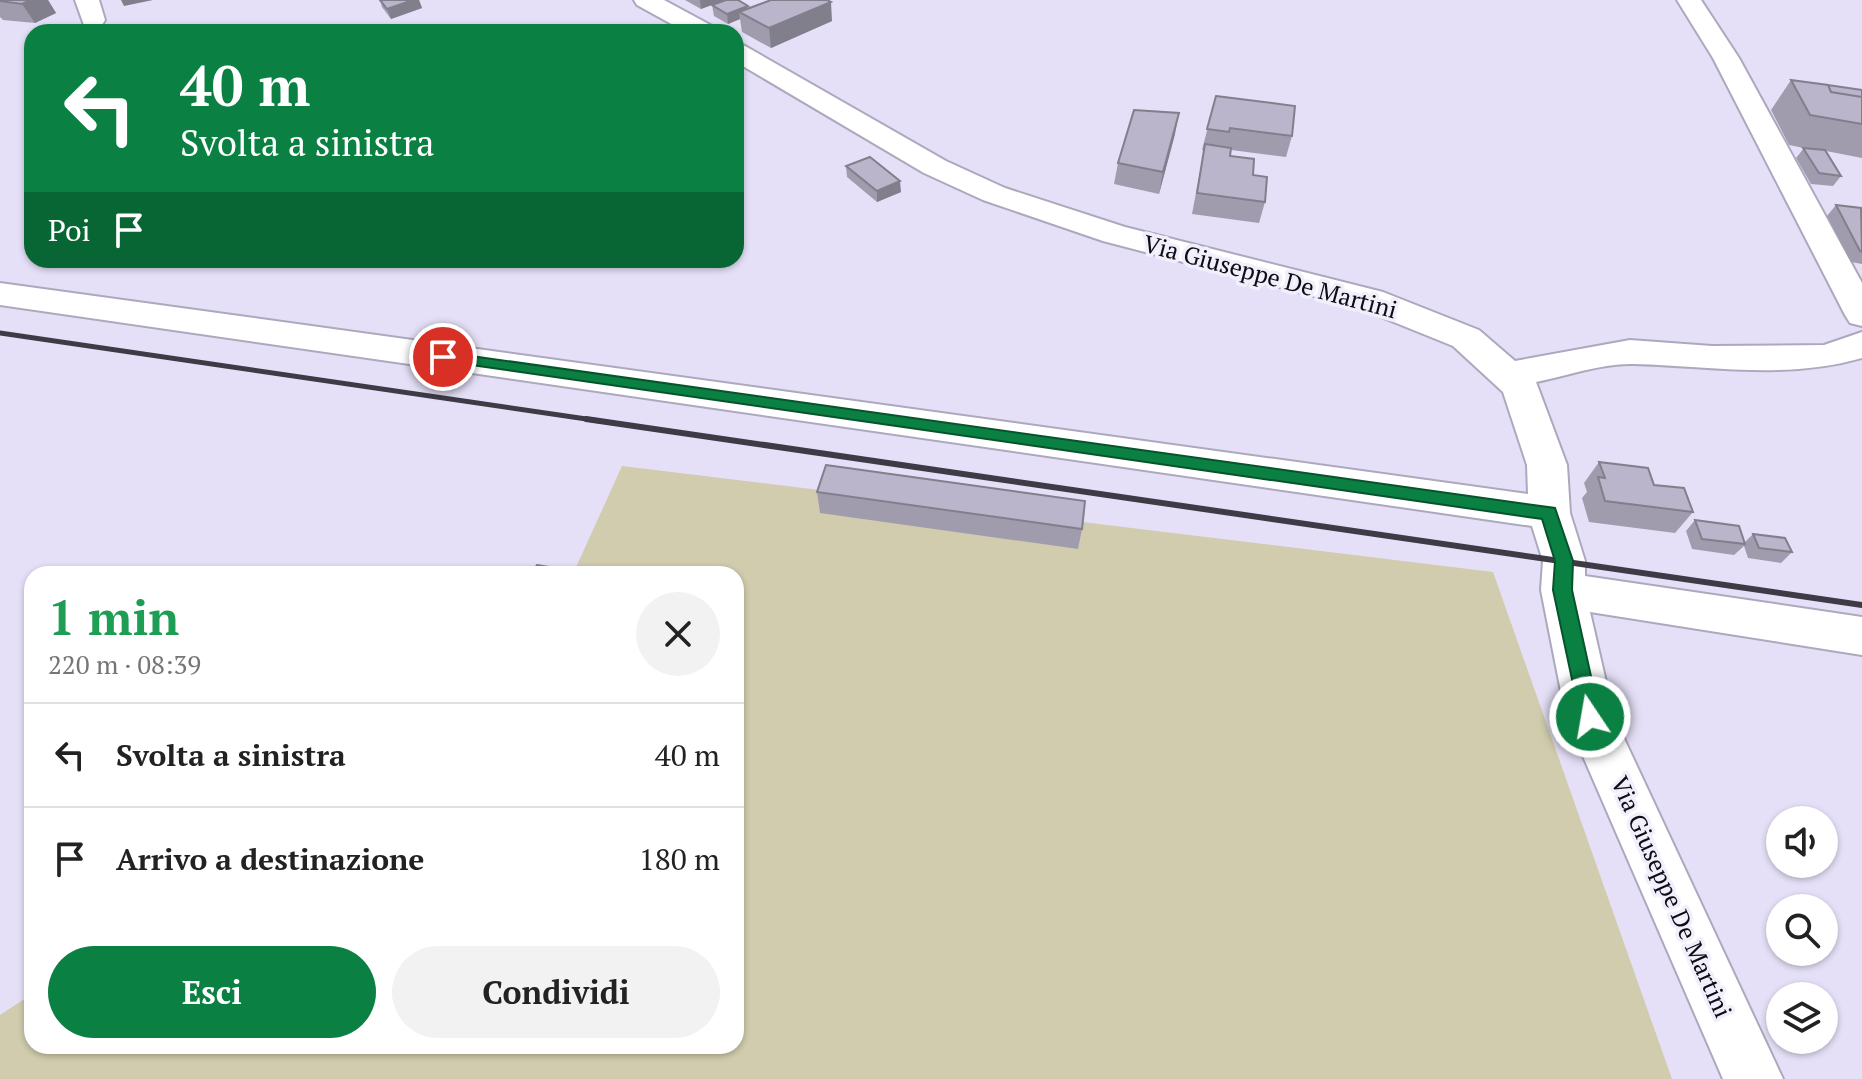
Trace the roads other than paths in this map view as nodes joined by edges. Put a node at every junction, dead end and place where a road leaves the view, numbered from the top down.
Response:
1 (646, 0) edge
2 (1689, 0) edge
3 (690, 24) edge
4 (744, 56) edge
5 (0, 294) edge
6 (1862, 315) edge
7 (1862, 344) edge
8 (1507, 375) junction
9 (1549, 513) junction
10 (1563, 590) junction
11 (1862, 636) edge
12 (1753, 1079) edge

1 - 3 street
2 - 6 street
4 - 8 street, Via Giuseppe De Martini
5 - 9 street
7 - 8 street
8 - 9 street, Via Giuseppe De Martini
9 - 10 street, Via Giuseppe De Martini
10 - 11 street
10 - 12 street, Via Giuseppe De Martini

